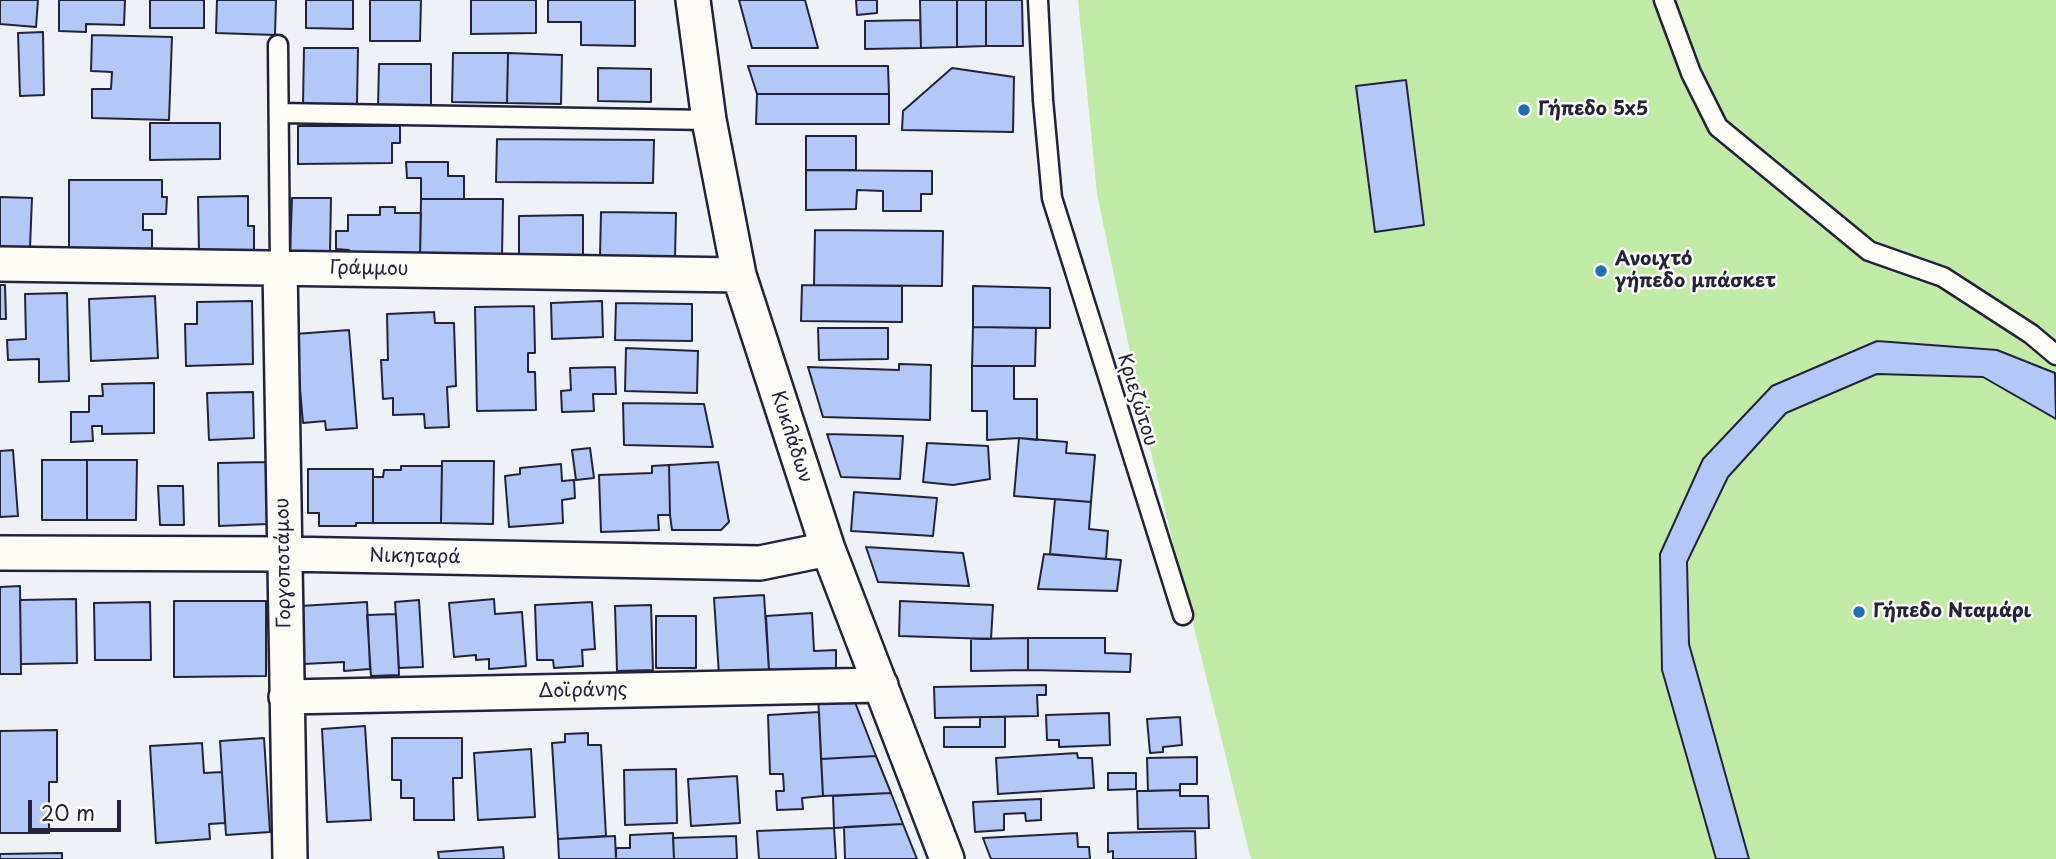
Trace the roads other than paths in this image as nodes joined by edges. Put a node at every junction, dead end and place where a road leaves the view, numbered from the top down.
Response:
1 (693, 0) edge
2 (1038, 0) edge
3 (1664, 0) edge
4 (278, 45) dead end
5 (279, 113) junction
6 (709, 120) junction
7 (0, 264) edge
8 (280, 267) junction
9 (739, 275) junction
10 (2056, 355) edge
11 (828, 549) junction
12 (0, 553) edge
13 (285, 554) junction
14 (1183, 615) dead end
15 (881, 685) junction
16 (286, 697) junction
17 (290, 859) edge
18 (947, 859) edge

1 - 6 street, Κυκλάδων
2 - 14 lane, Κριεζώτου
3 - 10 lane
4 - 5 lane
5 - 6 lane
5 - 8 lane
6 - 9 street, Κυκλάδων
7 - 8 street, Γράμμου
8 - 9 street, Γράμμου
8 - 13 street, Γοργοποτάμου
9 - 11 street, Κυκλάδων
11 - 13 street, Νικηταρά
11 - 15 street, Κυκλάδων
12 - 13 street, Νικηταρά
13 - 16 street, Γοργοποτάμου
15 - 16 street, Δοϊράνης
15 - 18 street, Κυκλάδων
16 - 17 street, Γοργοποτάμου

